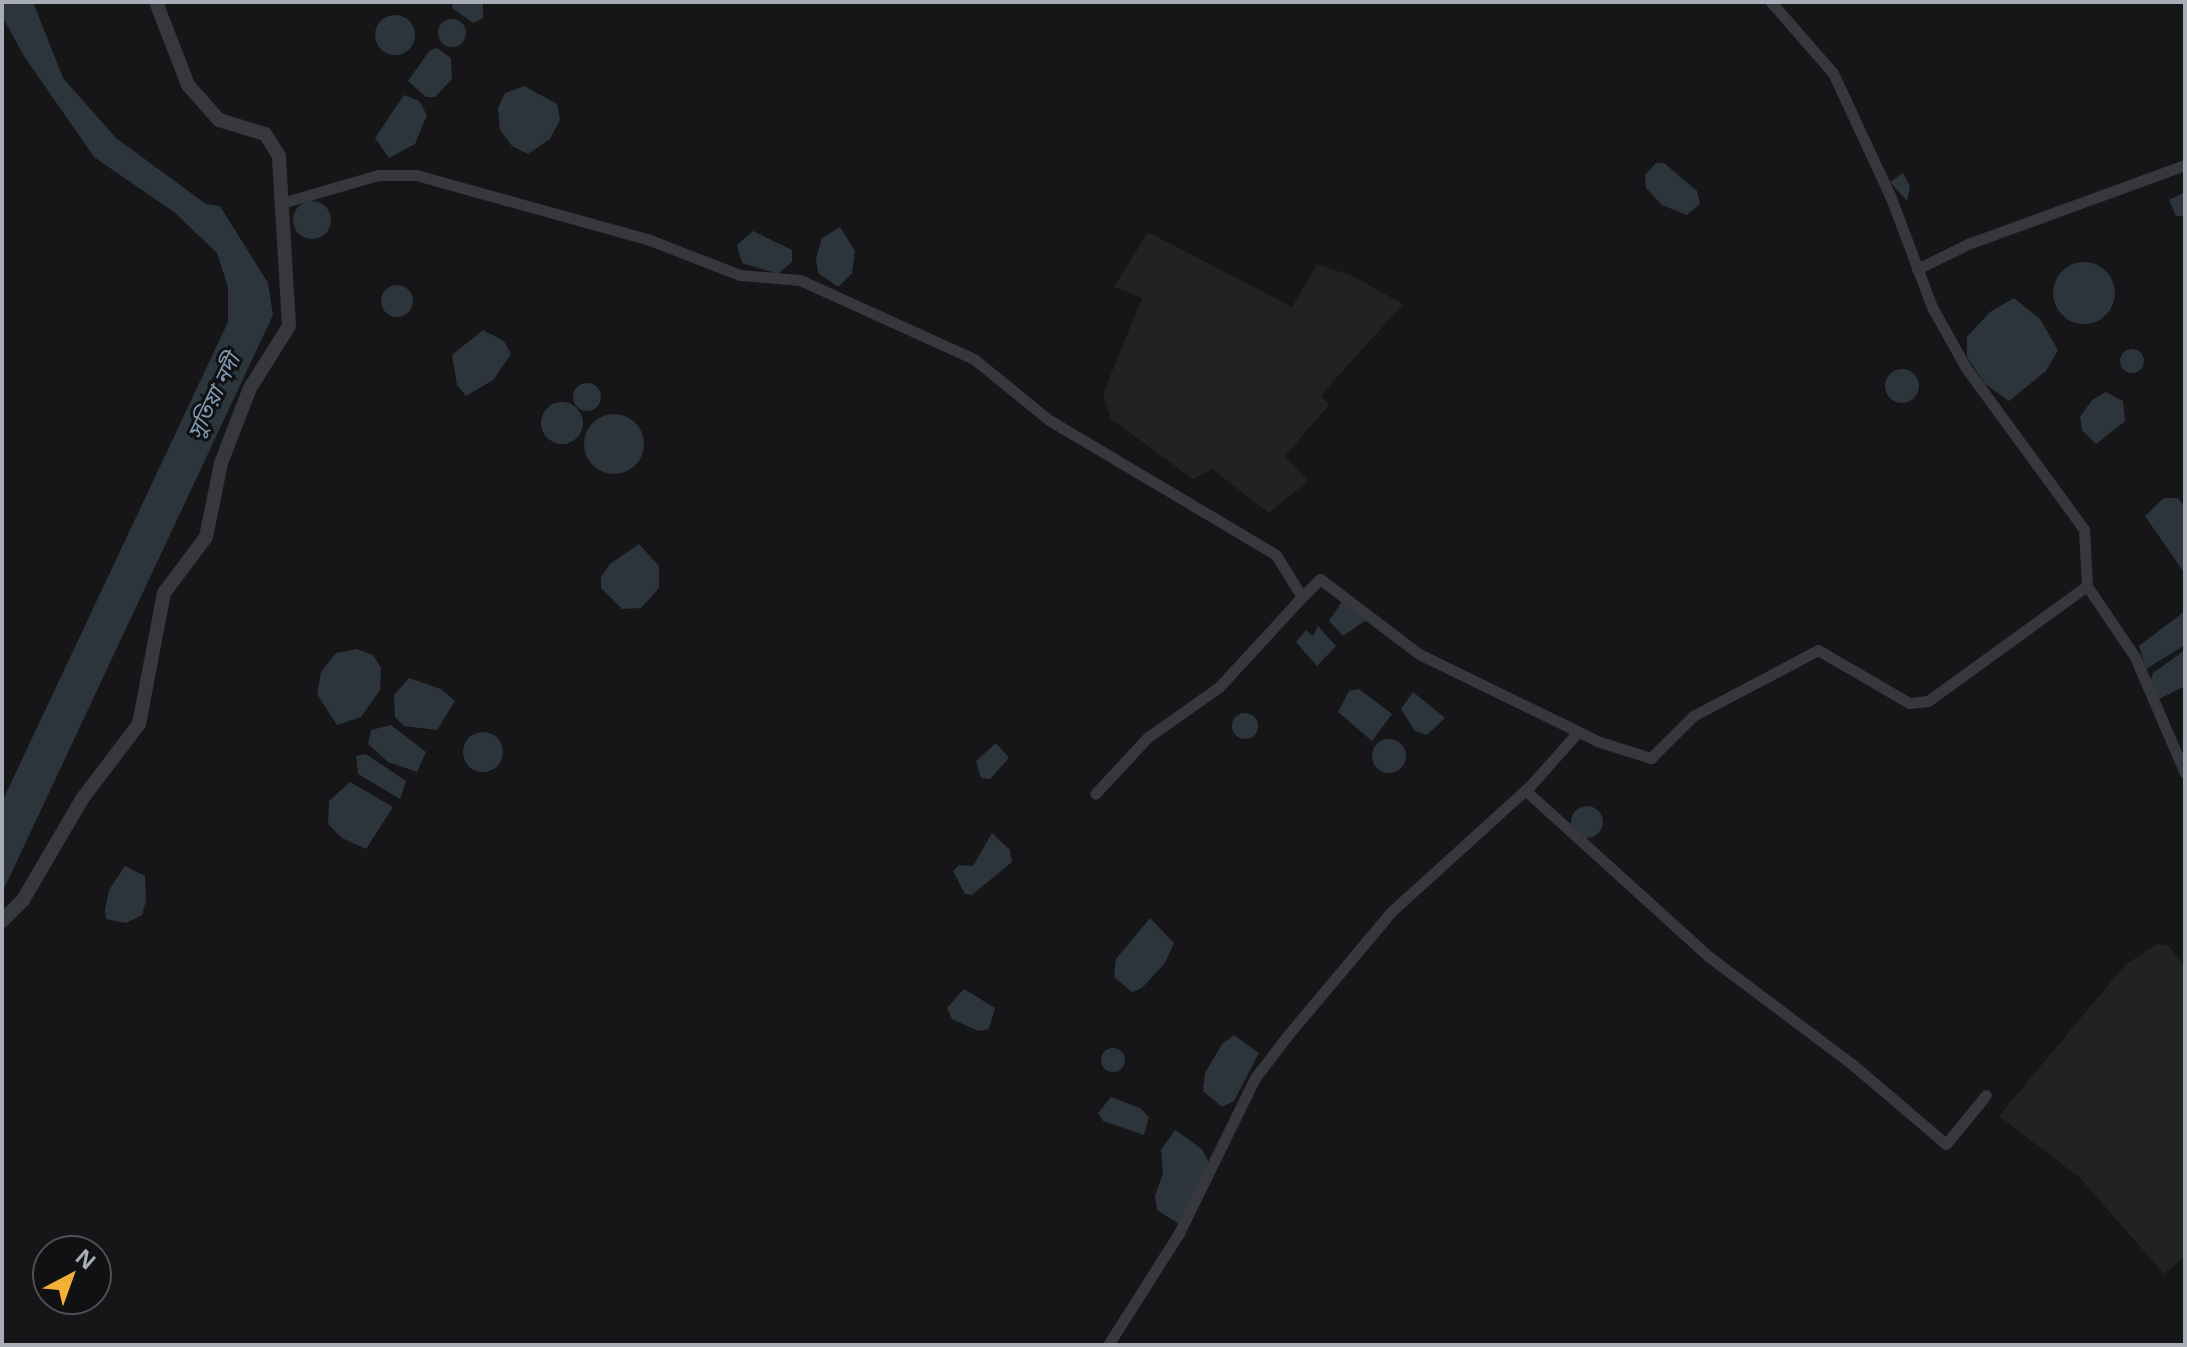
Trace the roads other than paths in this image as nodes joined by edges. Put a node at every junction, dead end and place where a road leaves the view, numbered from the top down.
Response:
1 (156, 2) edge
2 (1771, 2) edge
3 (2185, 165) edge
4 (285, 202) junction
5 (1917, 269) junction
6 (2087, 586) junction
7 (1302, 597) junction
8 (1578, 732) junction
9 (2185, 773) edge
10 (1525, 790) junction
11 (1095, 794) dead end
12 (2, 921) edge
13 (1986, 1095) dead end
14 (1108, 1345) edge

1 - 4 street
2 - 5 street
3 - 5 street
4 - 7 street
4 - 12 street
5 - 6 street
6 - 8 street
6 - 9 street
7 - 8 street
7 - 11 street
8 - 10 street
10 - 13 street
10 - 14 street

